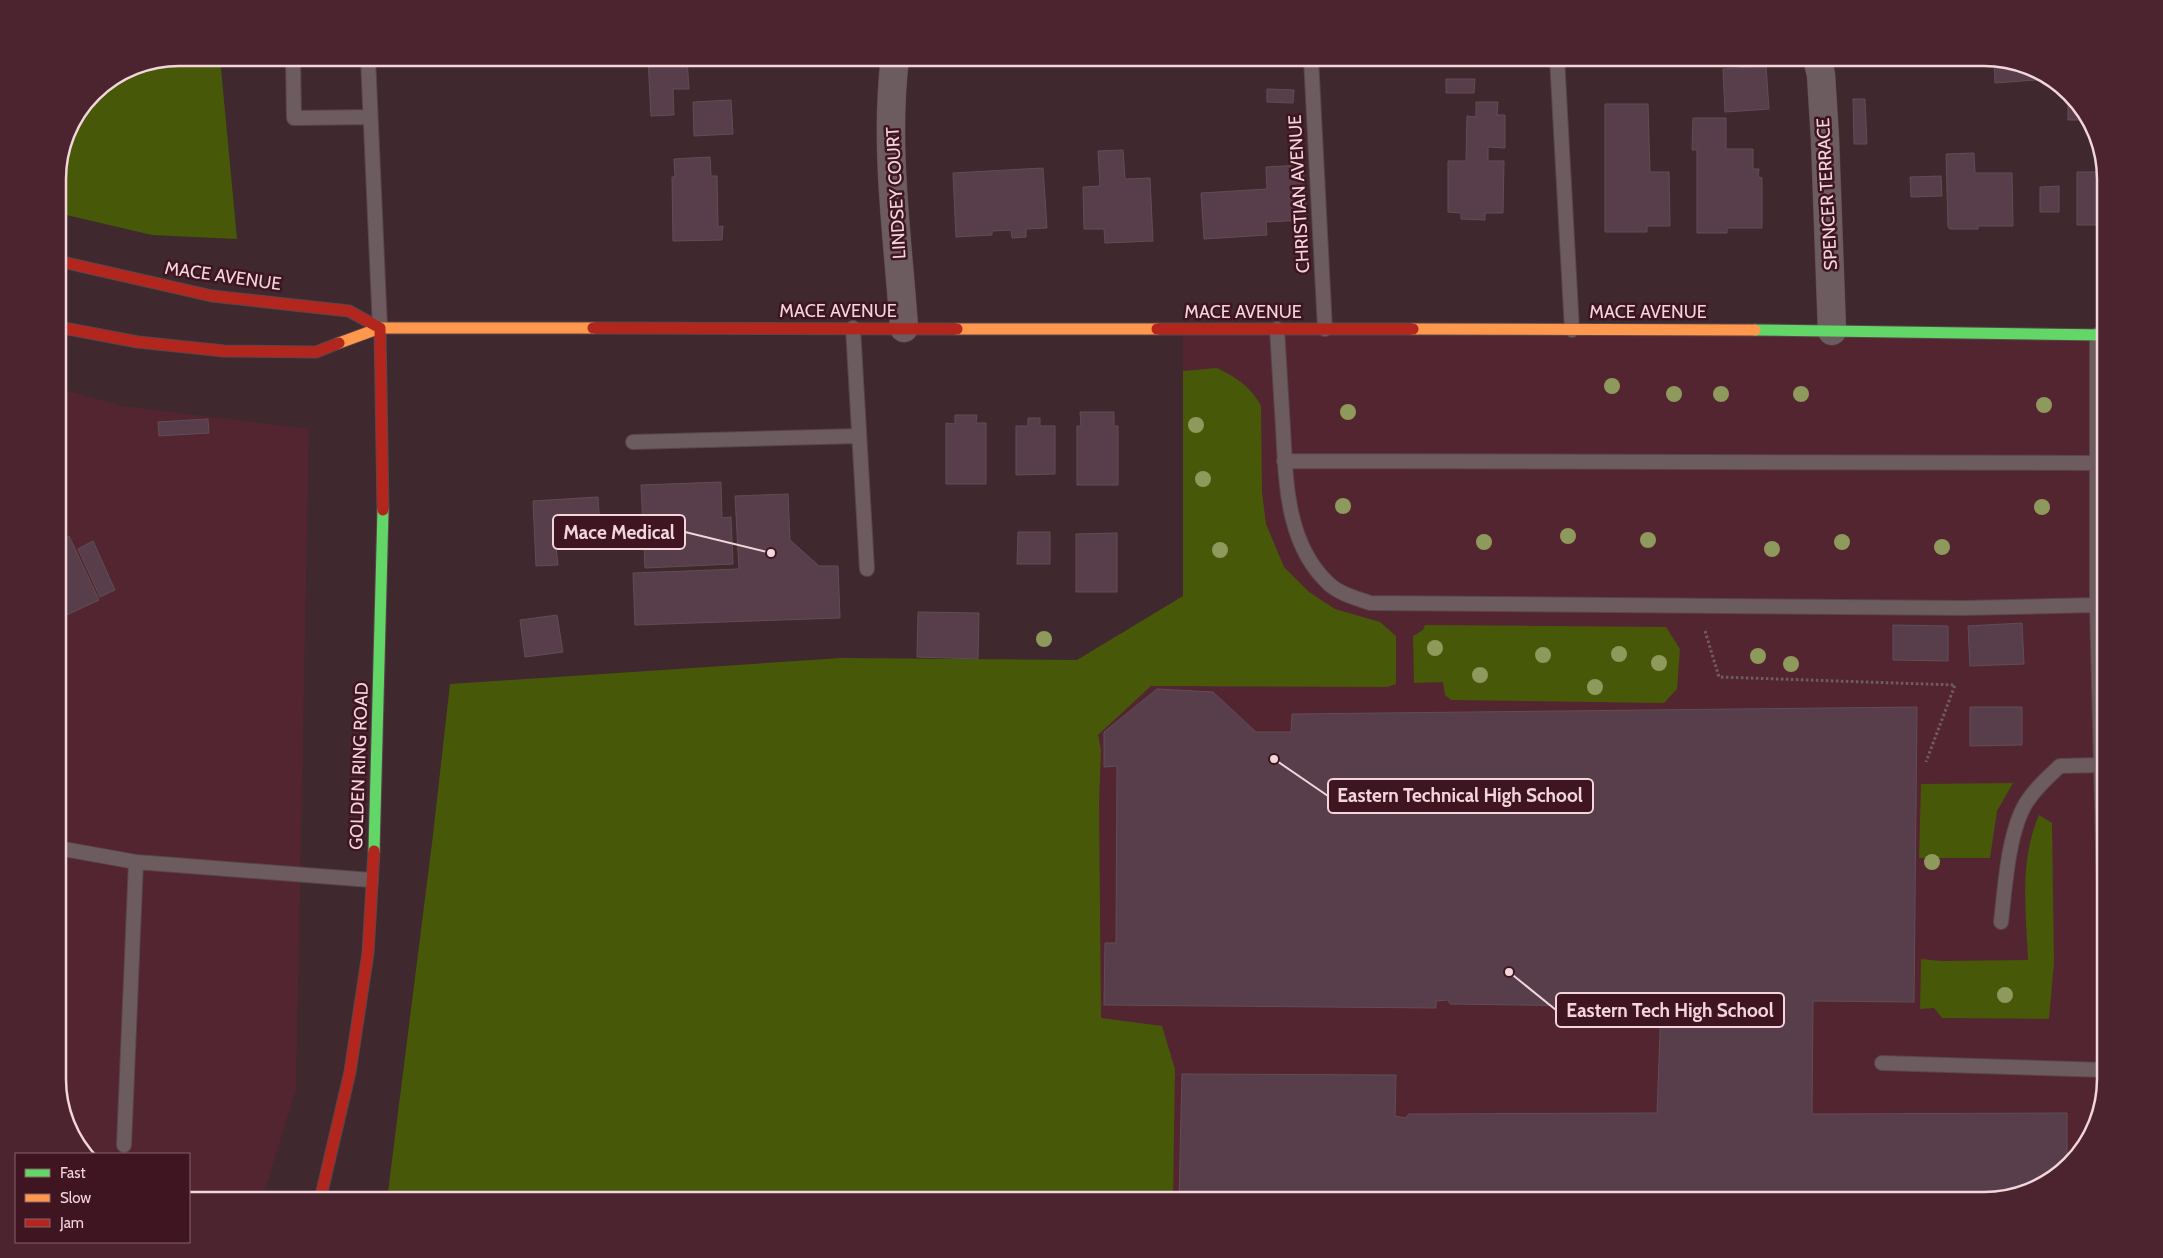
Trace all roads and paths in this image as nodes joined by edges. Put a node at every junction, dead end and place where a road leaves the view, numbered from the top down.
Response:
1 (293, 66) edge
2 (368, 66) edge
3 (894, 66) edge
4 (1312, 66) edge
5 (1557, 66) edge
6 (1819, 66) edge
7 (370, 117) junction
8 (66, 263) edge
9 (66, 328) edge
10 (380, 328) junction
11 (854, 328) junction
12 (904, 328) junction
13 (1278, 329) junction
14 (1325, 329) junction
15 (1572, 330) junction
16 (1832, 331) junction
17 (2097, 335) edge
18 (859, 436) junction
19 (633, 442) dead end
20 (1284, 461) junction
21 (2097, 463) edge
22 (867, 569) dead end
23 (2097, 605) edge
24 (1697, 606) junction
25 (1926, 762) dead end
26 (2097, 765) edge
27 (66, 849) edge
28 (136, 862) junction
29 (371, 880) junction
30 (2001, 922) dead end
31 (1882, 1063) dead end
32 (2097, 1070) edge
33 (124, 1145) dead end
34 (322, 1192) edge

1 - 7 lane
2 - 7 lane
3 - 12 street, LINDSEY COURT
4 - 14 lane, CHRISTIAN AVENUE
5 - 15 lane
6 - 16 street, SPENCER TERRACE
7 - 10 lane
8 - 10 main road, MACE AVENUE
9 - 10 main road, MACE AVENUE
10 - 11 main road, MACE AVENUE
10 - 29 main road, GOLDEN RING ROAD
11 - 12 main road, MACE AVENUE
11 - 18 lane
12 - 13 main road, MACE AVENUE
13 - 14 main road, MACE AVENUE
13 - 20 lane
14 - 15 main road, MACE AVENUE
15 - 16 main road, MACE AVENUE
16 - 17 main road, MACE AVENUE
18 - 19 lane
18 - 22 lane
20 - 21 lane
20 - 24 lane
23 - 24 lane
24 - 25 path
26 - 30 lane
27 - 28 lane
28 - 29 lane
28 - 33 lane
29 - 34 main road, GOLDEN RING ROAD
31 - 32 lane

